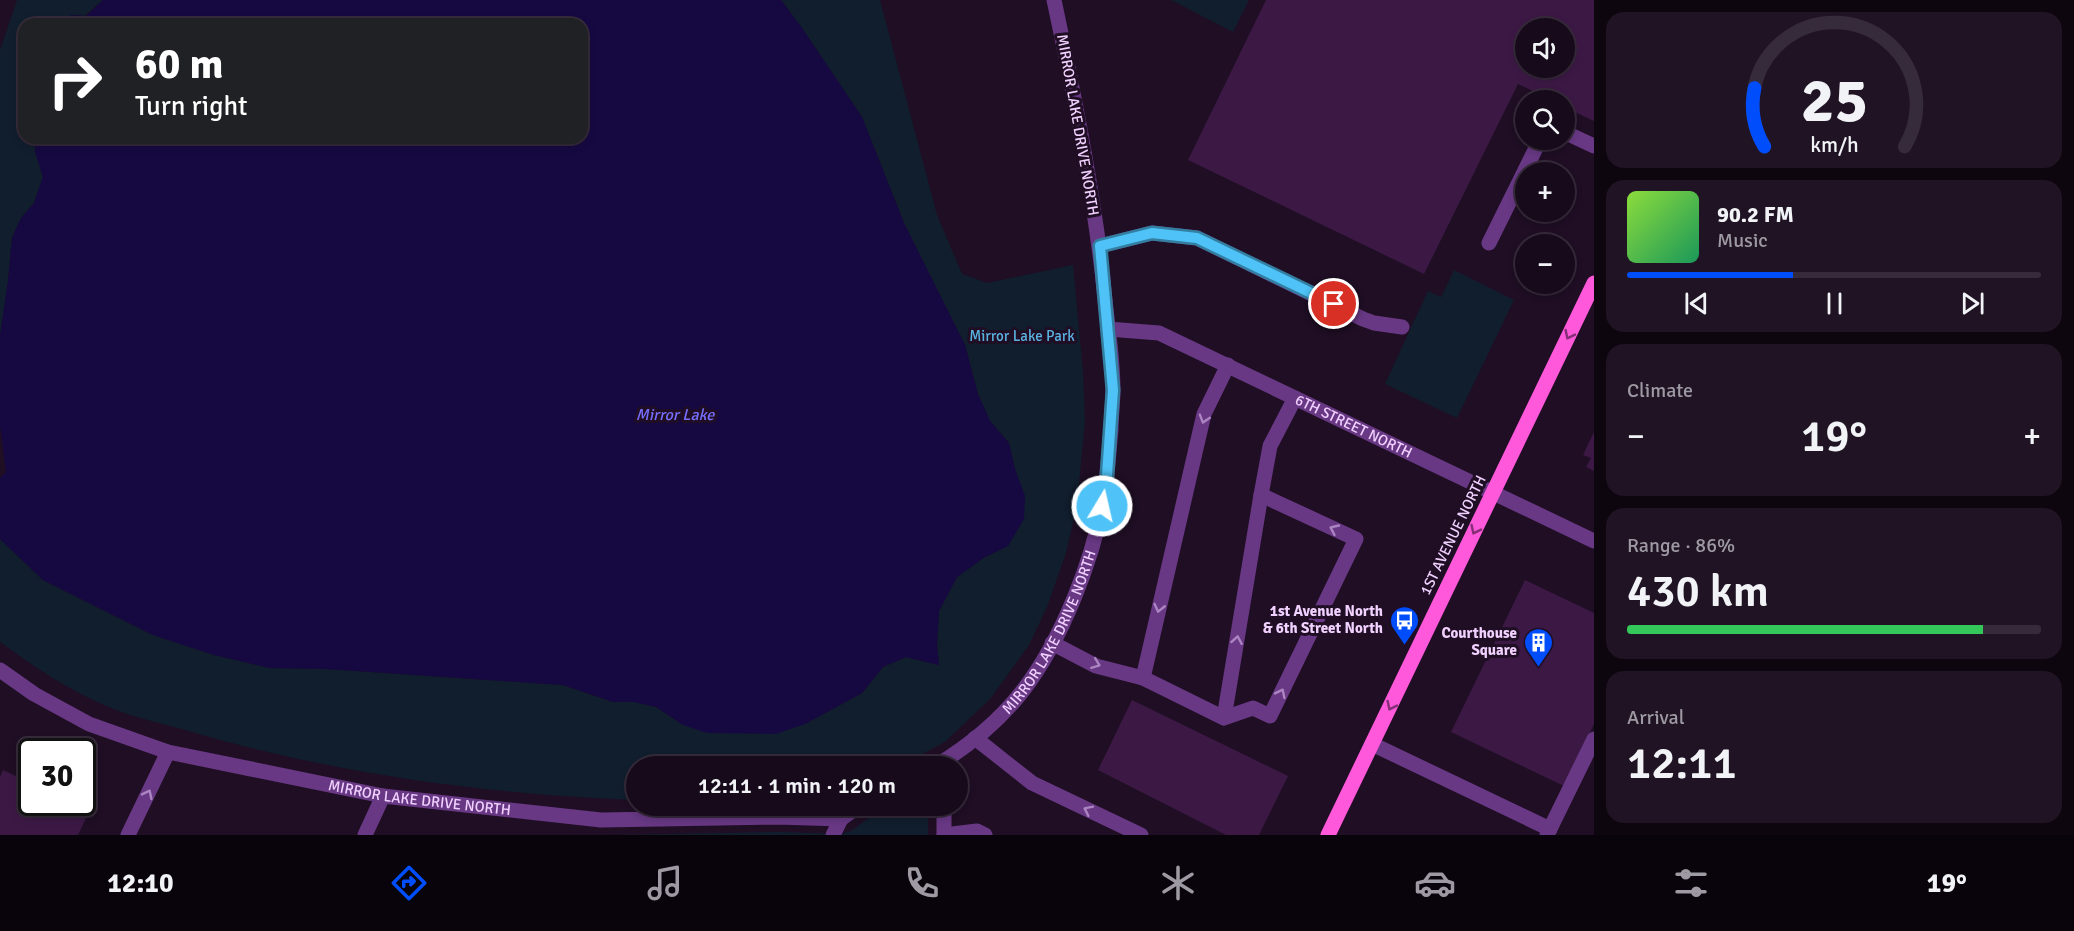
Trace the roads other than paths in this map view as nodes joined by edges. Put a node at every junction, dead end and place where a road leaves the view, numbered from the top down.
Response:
1 (1054, 0) edge
2 (1575, 137) edge
3 (1594, 146) edge
4 (1535, 150) edge
5 (1489, 243) dead end
6 (1100, 246) junction
7 (1594, 282) edge
8 (1402, 327) dead end
9 (1108, 329) junction
10 (1228, 365) junction
11 (1295, 398) junction
12 (1493, 492) junction
13 (1261, 495) junction
14 (1594, 541) edge
15 (1052, 643) junction
16 (0, 670) edge
17 (1143, 678) junction
18 (1224, 718) junction
19 (975, 738) junction
20 (1594, 739) edge
21 (1372, 744) junction
22 (168, 752) junction
23 (952, 756) edge
24 (383, 796) junction
25 (845, 816) edge
26 (944, 816) edge
27 (841, 819) junction
28 (601, 820) junction
29 (1549, 832) edge
30 (1330, 834) edge
31 (128, 835) edge
32 (365, 835) edge
33 (594, 835) edge
34 (833, 835) edge
35 (944, 835) edge
36 (985, 835) edge
37 (1141, 835) edge

1 - 6 street, MIRROR LAKE DRIVE NORTH
2 - 3 street
4 - 5 street
6 - 8 street
6 - 9 street, MIRROR LAKE DRIVE NORTH
7 -> 12 main road, 1ST AVENUE NORTH
9 - 10 street, 6TH STREET NORTH
9 - 15 street, MIRROR LAKE DRIVE NORTH
10 - 11 street, 6TH STREET NORTH
10 -> 17 street
11 - 12 street, 6TH STREET NORTH
11 - 13 street
12 - 14 street, 6TH STREET NORTH
12 -> 21 main road, 1ST AVENUE NORTH
18 -> 13 street
18 -> 13 street
15 -> 17 street
15 - 19 street, MIRROR LAKE DRIVE NORTH
16 - 22 street, MIRROR LAKE DRIVE NORTH
17 - 18 street
19 - 23 street, MIRROR LAKE DRIVE NORTH
37 -> 19 street
20 - 29 street
21 - 29 street
21 - 30 main road, 1ST AVENUE NORTH
22 - 24 street, MIRROR LAKE DRIVE NORTH
31 -> 22 street
24 - 28 street, MIRROR LAKE DRIVE NORTH
24 - 32 street
25 - 27 street
26 - 35 street
27 - 28 street, MIRROR LAKE DRIVE NORTH
27 - 34 street
28 - 33 street
35 - 36 street

